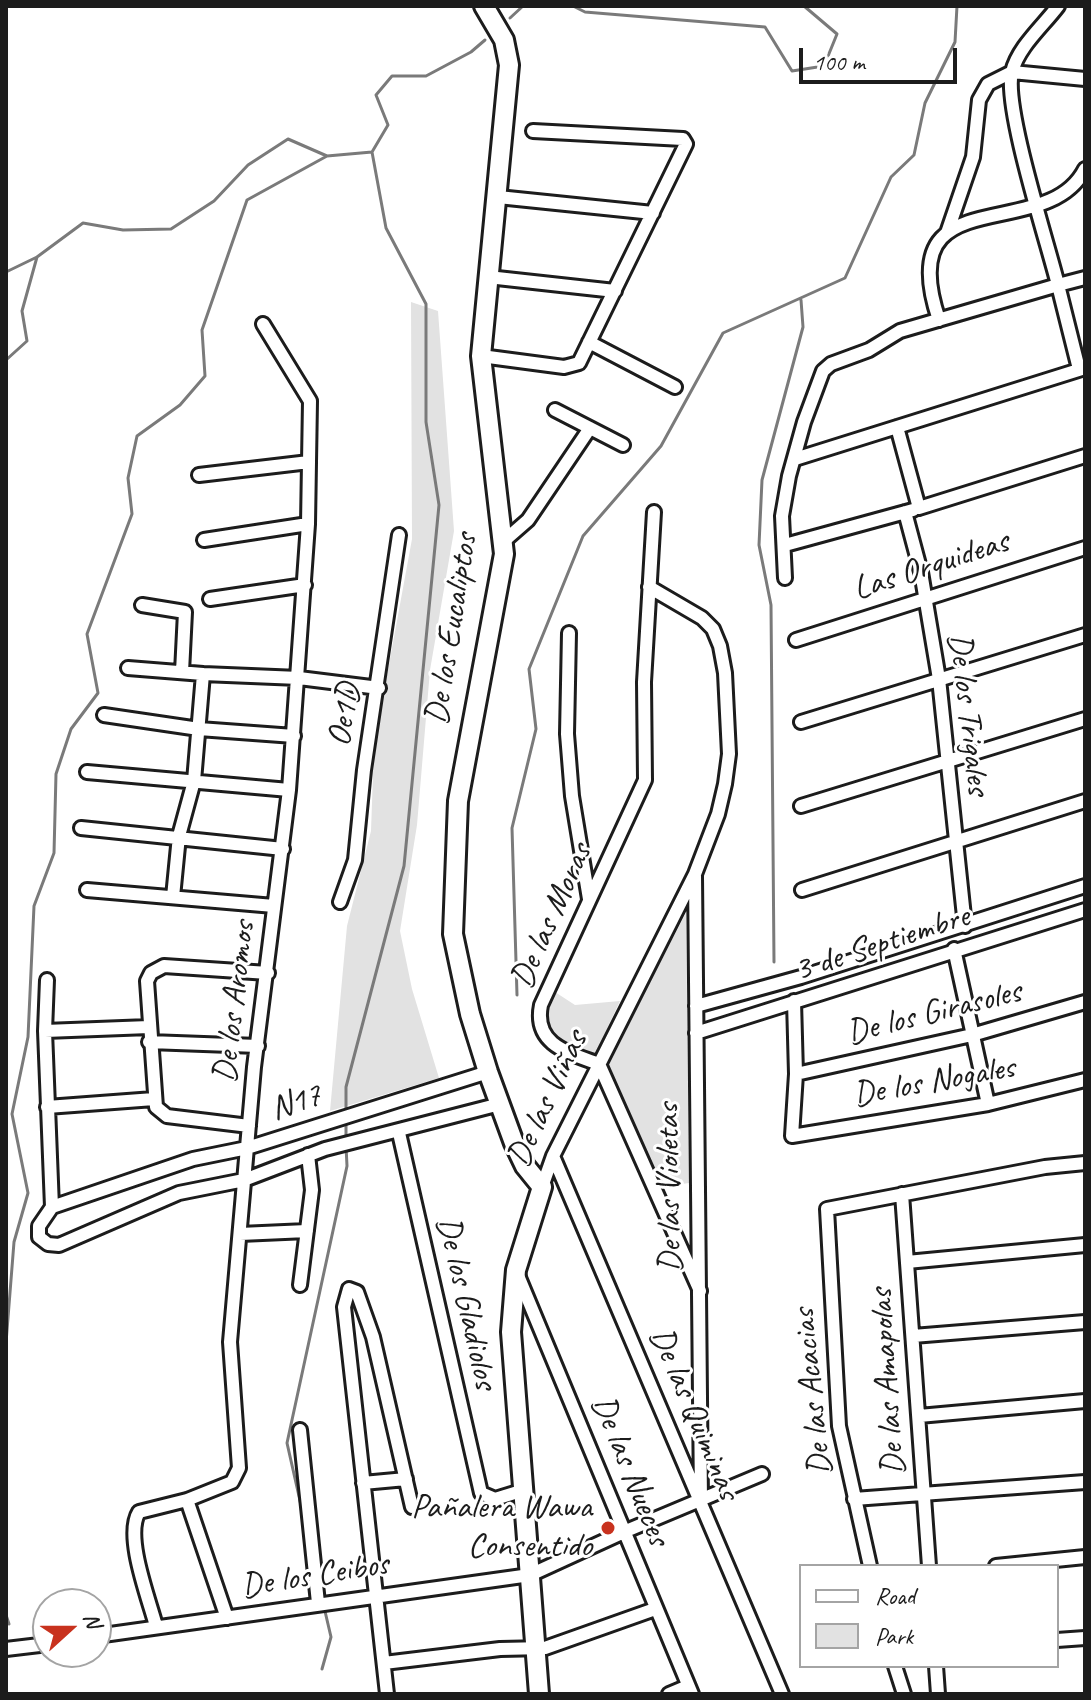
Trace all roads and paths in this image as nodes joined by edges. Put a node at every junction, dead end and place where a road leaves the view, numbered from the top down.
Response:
1 (1058, 6) edge
2 (491, 11) edge
3 (1012, 72) junction
4 (1085, 79) edge
5 (533, 131) dead end
6 (1085, 169) edge
7 (498, 197) junction
8 (1037, 203) junction
9 (653, 213) junction
10 (947, 233) junction
11 (488, 277) junction
12 (1085, 278) edge
13 (1058, 285) junction
14 (615, 291) junction
15 (939, 320) junction
16 (263, 324) dead end
17 (589, 342) junction
18 (481, 356) junction
19 (1082, 369) edge
20 (675, 387) dead end
21 (555, 410) dead end
22 (897, 427) junction
23 (590, 428) junction
24 (623, 445) dead end
25 (1085, 456) edge
26 (795, 459) junction
27 (309, 462) junction
28 (199, 475) dead end
29 (919, 508) junction
30 (654, 512) dead end
31 (905, 512) junction
32 (308, 524) junction
33 (399, 535) dead end
34 (204, 540) dead end
35 (504, 541) junction
36 (785, 545) junction
37 (1085, 548) edge
38 (785, 578) dead end
39 (305, 585) junction
40 (649, 587) junction
41 (210, 599) dead end
42 (924, 599) junction
43 (142, 605) dead end
44 (569, 633) dead end
45 (1085, 635) edge
46 (796, 640) dead end
47 (128, 668) dead end
48 (182, 672) junction
49 (203, 675) junction
50 (299, 678) junction
51 (939, 679) junction
52 (379, 688) junction
53 (104, 715) dead end
54 (1085, 719) edge
55 (801, 722) dead end
56 (199, 729) junction
57 (294, 736) junction
58 (947, 759) junction
59 (87, 772) dead end
60 (194, 781) junction
61 (289, 790) junction
62 (1085, 801) edge
63 (801, 806) dead end
64 (81, 828) dead end
65 (179, 836) junction
66 (955, 840) junction
67 (283, 849) junction
68 (695, 874) junction
69 (1085, 886) edge
70 (87, 890) dead end
71 (802, 890) dead end
72 (173, 897) junction
73 (589, 899) junction
74 (340, 902) dead end
75 (274, 906) junction
76 (1085, 910) edge
77 (965, 926) junction
78 (954, 949) junction
79 (268, 973) junction
80 (47, 980) dead end
81 (794, 1001) junction
82 (1085, 1002) edge
83 (696, 1006) junction
84 (149, 1027) junction
85 (45, 1031) junction
86 (696, 1033) junction
87 (972, 1035) junction
88 (149, 1042) junction
89 (258, 1046) junction
90 (599, 1064) junction
91 (488, 1072) junction
92 (796, 1074) junction
93 (1085, 1080) edge
94 (154, 1099) junction
95 (500, 1104) junction
96 (988, 1104) junction
97 (47, 1107) junction
98 (249, 1126) junction
99 (399, 1133) junction
100 (247, 1148) junction
101 (308, 1155) junction
102 (553, 1156) junction
103 (1085, 1163) edge
104 (244, 1180) junction
105 (542, 1187) junction
106 (902, 1194) junction
107 (52, 1207) junction
108 (307, 1231) junction
109 (240, 1234) junction
110 (1085, 1245) edge
111 (907, 1262) junction
112 (516, 1270) junction
113 (300, 1285) dead end
114 (700, 1291) junction
115 (1085, 1322) edge
116 (913, 1336) junction
117 (1085, 1401) edge
118 (919, 1416) junction
119 (300, 1430) dead end
120 (762, 1474) dead end
121 (406, 1479) junction
122 (1085, 1482) edge
123 (363, 1483) junction
124 (521, 1491) junction
125 (924, 1493) junction
126 (854, 1499) junction
127 (187, 1500) junction
128 (701, 1501) junction
129 (412, 1507) dead end
130 (626, 1531) junction
131 (1085, 1557) edge
132 (870, 1564) edge
133 (929, 1564) edge
134 (1016, 1564) edge
135 (530, 1575) junction
136 (375, 1595) junction
137 (318, 1603) junction
138 (655, 1609) junction
139 (227, 1618) junction
140 (156, 1626) junction
141 (112, 1633) edge
142 (1085, 1638) edge
143 (1059, 1640) edge
144 (32, 1646) edge
145 (534, 1647) junction
146 (6, 1649) edge
147 (384, 1663) junction
148 (896, 1668) edge
149 (936, 1668) edge
150 (690, 1690) edge
151 (387, 1694) edge
152 (539, 1694) edge
153 (669, 1694) edge
154 (782, 1694) edge
155 (904, 1694) edge
156 (938, 1694) edge

1 - 3 street
2 - 7 street, De los Eucaliptos
3 - 4 street
3 - 8 street
3 - 10 street
5 - 9 street
6 - 8 street
7 - 9 street
7 - 11 street, De los Eucaliptos
8 - 10 street
8 - 13 street
9 - 14 street
10 - 15 street
11 - 14 street
11 - 18 street, De los Eucaliptos
12 - 13 street
13 - 15 street
13 - 19 street
14 - 17 street
15 - 26 street
16 - 27 street, De los Aromos
17 - 18 street
17 - 20 street
18 - 35 street, De los Eucaliptos
19 - 22 street
21 - 23 street
22 - 26 street
22 - 29 street
23 - 24 street
23 - 35 street
25 - 29 street
26 - 36 street
27 - 28 street
27 - 32 street, De los Aromos
29 - 31 street
30 - 40 street, De las Moras
31 - 36 street
31 - 42 street, De los Trigales
32 - 34 street
32 - 39 street, De los Aromos
33 - 52 street, Oe1D
35 - 91 street, De los Eucaliptos
36 - 38 street
37 - 42 street, Las Orquideas
39 - 41 street
39 - 50 street, De los Aromos
40 - 68 street, De las Viñas
40 - 73 street, De las Moras
42 - 46 street, Las Orquideas
42 - 51 street, De los Trigales
43 - 48 street
44 - 73 street
45 - 51 street
47 - 48 street
48 - 49 street
49 - 50 street
49 - 56 street
50 - 52 street
50 - 57 street, De los Aromos
51 - 55 street
51 - 58 street, De los Trigales
52 - 74 street, Oe1D
53 - 56 street
54 - 58 street
56 - 57 street
56 - 60 street
57 - 61 street, De los Aromos
58 - 63 street
58 - 66 street, De los Trigales
59 - 60 street
60 - 61 street
60 - 65 street
61 - 67 street, De los Aromos
62 - 66 street
64 - 65 street
65 - 67 street
65 - 72 street
66 - 71 street
66 - 77 street, De los Trigales
67 - 75 street, De los Aromos
68 - 83 street, De las Violetas
68 - 90 street, De las Viñas
69 - 77 street
70 - 72 street
72 - 75 street
73 - 90 street, De las Moras
75 - 79 street, De los Aromos
76 - 78 street, 3 de Septiembre
77 - 83 street
78 - 81 street, 3 de Septiembre
78 - 87 street
79 - 84 street
79 - 89 street, De los Aromos
80 - 85 street
81 - 86 street, 3 de Septiembre
81 - 92 street
82 - 87 street, De los Girasoles
83 - 86 street, De las Violetas
84 - 85 street
84 - 88 street
85 - 97 street
86 - 114 street, De las Violetas
87 - 92 street, De los Girasoles
87 - 96 street
88 - 89 street
88 - 94 street
89 - 98 street, De los Aromos
90 - 102 street, De las Viñas
90 - 114 street
91 - 95 street, De los Eucaliptos
91 - 100 street, N17
92 - 96 street, De los Nogales
93 - 96 street, De los Nogales
94 - 97 street
94 - 98 street
95 - 99 street
95 - 105 street, De los Eucaliptos
97 - 107 street
98 - 100 street, De los Aromos
99 - 101 street
99 - 124 street, De los Gladiolos
100 - 104 street, De los Aromos
100 - 107 street, N17
101 - 104 street
101 - 108 street
102 - 105 street, De las Viñas
102 - 128 street, De las Quiminas
103 - 106 street
104 - 107 street
104 - 109 street, De los Aromos
105 - 112 street, De las Viñas
106 - 111 street, De las Amapolas
106 - 126 street, De las Acacias
108 - 109 street
108 - 113 street
109 - 127 street, De los Aromos
110 - 111 street
111 - 116 street, De las Amapolas
112 - 124 street, De las Viñas
112 - 130 street, De las Nueces
114 - 128 street, De las Violetas
115 - 116 street
116 - 118 street, De las Amapolas
117 - 118 street
118 - 125 street, De las Amapolas
119 - 137 street
120 - 128 street, De los Ceibos
121 - 123 street
121 - 123 street
121 - 129 street
122 - 125 street
123 - 136 street
124 - 135 street, De las Viñas
125 - 126 street
125 - 133 street, De las Amapolas
126 - 132 street, De las Acacias
127 - 139 street
127 - 140 street, De los Aromos
128 - 130 street, De los Ceibos
128 - 154 street, De las Quiminas
130 - 135 street, De los Ceibos
130 - 138 street, De las Nueces
131 - 134 street
135 - 136 street, De los Ceibos
135 - 145 street, De las Viñas
136 - 137 street, De los Ceibos
136 - 147 street
137 - 139 street, De los Ceibos
138 - 145 street
138 - 150 street, De las Nueces
139 - 140 street, De los Ceibos
140 - 141 street, De los Ceibos
142 - 143 street
144 - 146 street
145 - 147 street
145 - 152 street, De las Viñas
147 - 151 street
148 - 155 street
149 - 156 street
150 - 153 street

